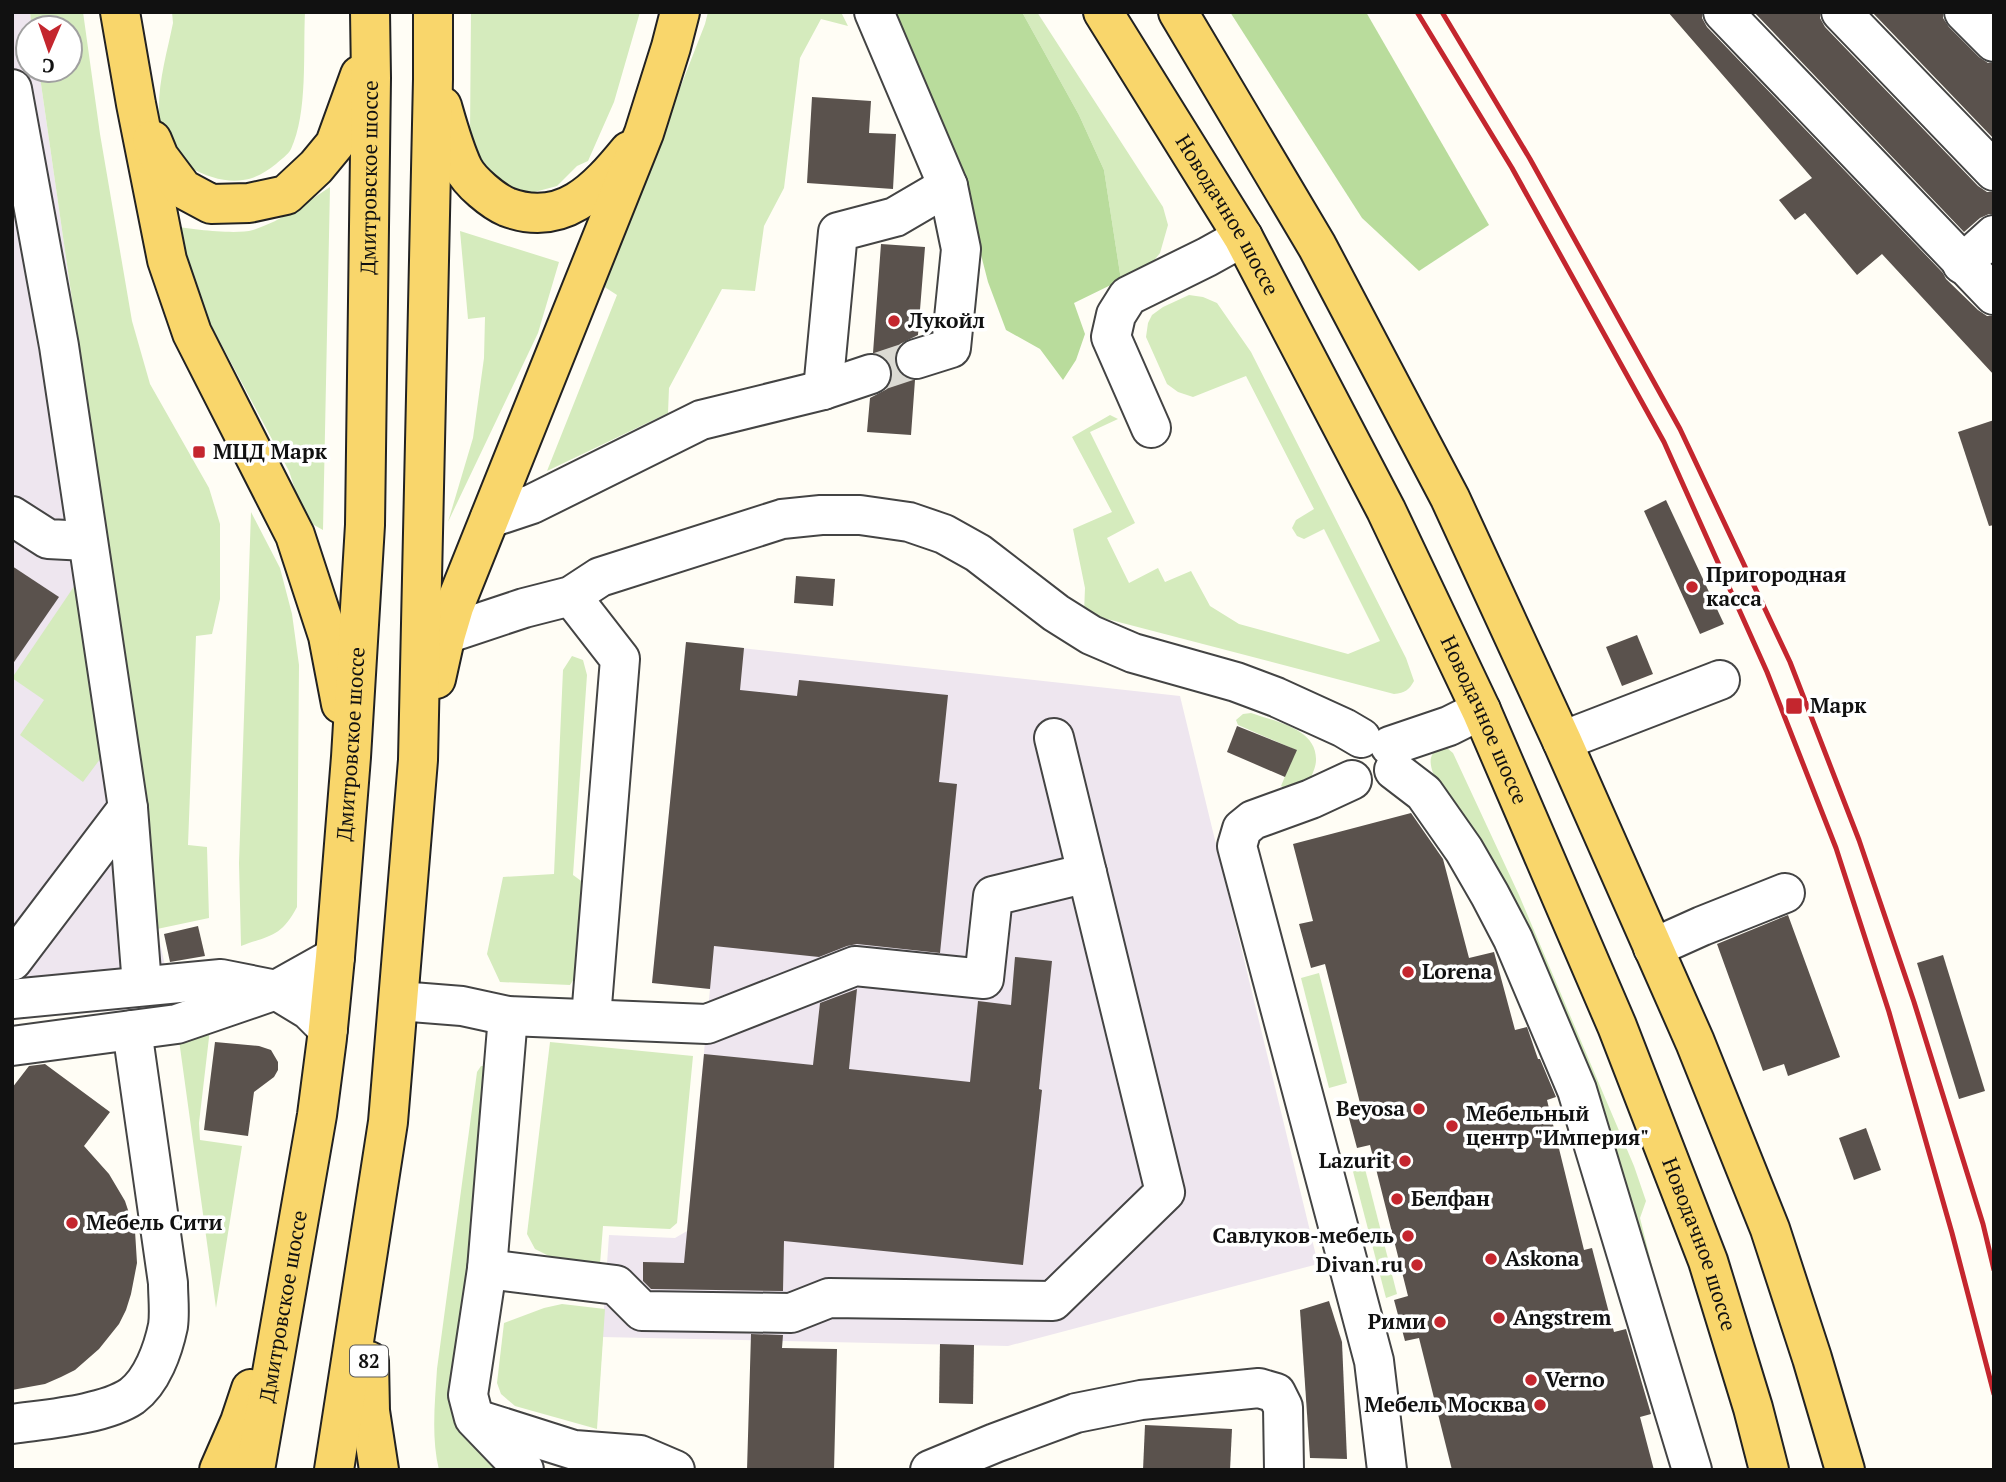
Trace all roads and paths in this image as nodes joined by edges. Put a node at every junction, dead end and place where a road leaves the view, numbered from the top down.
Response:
1 (120, 12) edge
2 (433, 12) edge
3 (680, 12) edge
4 (874, 12) edge
5 (1103, 12) edge
6 (1178, 12) edge
7 (1723, 12) edge
8 (1841, 12) edge
9 (1964, 12) edge
10 (370, 29) edge
11 (1994, 42) edge
12 (433, 79) junction
13 (12, 89) edge
14 (136, 104) junction
15 (644, 133) junction
16 (1994, 171) edge
17 (948, 186) junction
18 (1994, 235) edge
19 (1243, 237) junction
20 (1962, 264) junction
21 (1994, 295) edge
22 (916, 359) tunnel mouth
23 (871, 374) tunnel mouth
24 (823, 390) junction
25 (1151, 428) dead end
26 (12, 516) edge
27 (490, 518) junction
28 (87, 541) junction
29 (571, 596) junction
30 (446, 634) junction
31 (1720, 680) dead end
32 (1480, 710) junction
33 (1054, 738) dead end
34 (1562, 741) junction
35 (1382, 751) junction
36 (351, 757) junction
37 (418, 760) junction
38 (128, 808) junction
39 (1087, 873) junction
40 (1785, 893) dead end
41 (1653, 948) junction
42 (335, 957) junction
43 (12, 961) edge
44 (142, 985) junction
45 (276, 990) junction
46 (12, 999) edge
47 (399, 1001) junction
48 (508, 1016) junction
49 (591, 1018) junction
50 (328, 1028) junction
51 (132, 1030) junction
52 (12, 1046) edge
53 (369, 1251) junction
54 (487, 1269) junction
55 (283, 1309) junction
56 (474, 1418) junction
57 (240, 1422) junction
58 (12, 1424) edge
59 (199, 1470) edge
60 (219, 1470) edge
61 (254, 1470) edge
62 (334, 1470) edge
63 (379, 1470) edge
64 (524, 1470) edge
65 (675, 1470) edge
66 (930, 1470) edge
67 (1284, 1470) edge
68 (1387, 1470) edge
69 (1692, 1470) edge
70 (1769, 1470) edge
71 (1845, 1470) edge

1 - 14 main road
2 - 12 main road
3 - 15 main road
4 - 17 lane
5 - 19 main road, Новодачное шоссе
6 - 34 main road
7 - 20 lane
8 - 16 lane
9 - 11 lane
10 - 14 main road
10 - 36 main road, Дмитровское шоссе
12 - 15 main road
12 - 37 main road
13 - 28 lane
14 - 36 main road
15 - 27 main road
17 - 22 lane
17 - 24 lane
18 - 20 lane
19 - 25 lane
19 - 32 main road, Новодачное шоссе
20 - 21 lane
23 - 24 lane
24 - 27 lane
26 - 28 lane
27 - 30 main road
28 - 38 lane
29 - 30 lane
29 - 35 lane
29 - 49 lane
30 - 37 main road
31 - 34 lane
32 - 35 lane
32 - 70 main road, Новодачное шоссе
33 - 39 lane
34 - 41 main road
35 - 68 lane
35 - 69 lane
36 - 42 main road, Дмитровское шоссе
37 - 47 main road
38 - 43 lane
38 - 44 lane
39 - 49 lane
39 - 54 lane
40 - 41 lane
41 - 71 main road
42 - 45 lane
42 - 50 main road, Дмитровское шоссе
44 - 45 lane
44 - 46 lane
45 - 50 lane
45 - 51 lane
47 - 48 lane
47 - 53 main road
48 - 49 lane
48 - 54 lane
50 - 55 main road, Дмитровское шоссе
51 - 52 lane
51 - 58 lane
53 - 62 main road
53 - 63 main road, 82
54 - 56 lane
55 - 57 main road
55 - 61 main road, Дмитровское шоссе
56 - 64 lane
56 - 65 lane
57 - 59 main road
57 - 60 main road
66 - 67 lane

